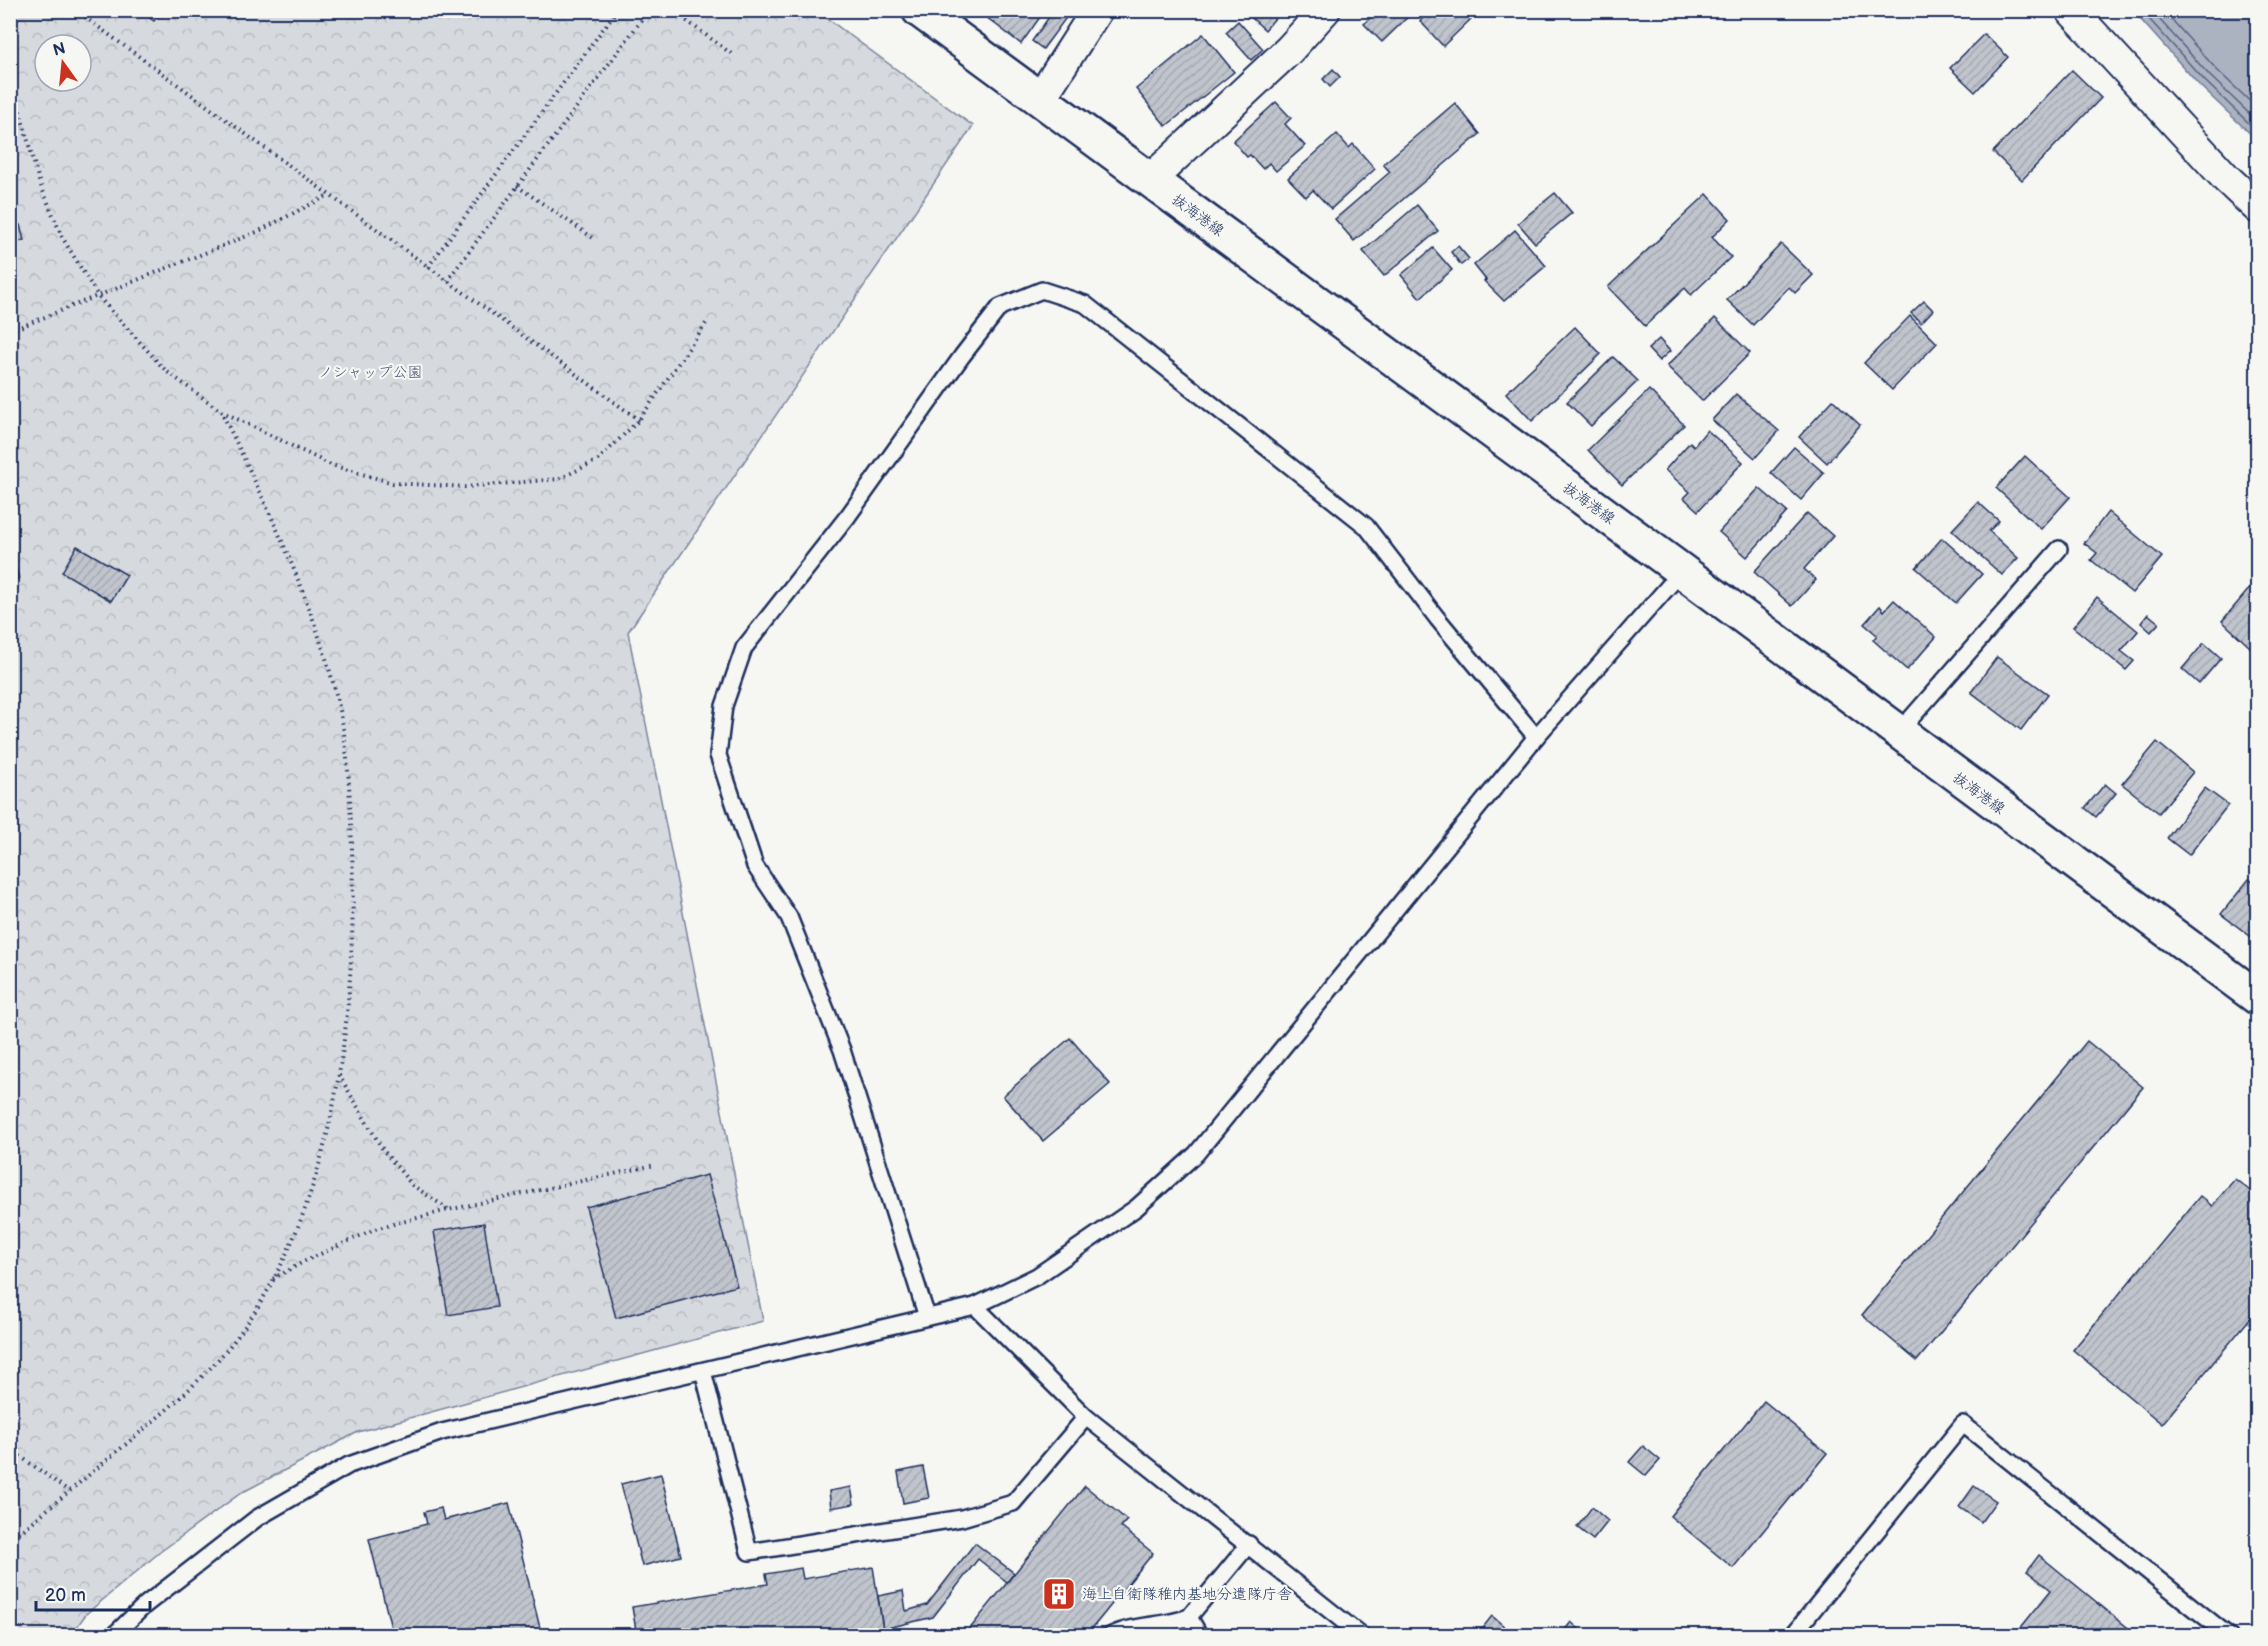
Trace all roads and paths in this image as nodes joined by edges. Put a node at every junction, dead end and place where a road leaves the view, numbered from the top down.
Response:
1 (75, 10) edge
2 (617, 10) edge
3 (649, 10) edge
4 (672, 10) edge
5 (919, 10) edge
6 (1097, 10) edge
7 (1325, 10) edge
8 (2071, 10) edge
9 (733, 55) dead end
10 (10, 76) edge
11 (1040, 99) junction
12 (1150, 180) junction
13 (517, 186) junction
14 (329, 195) junction
15 (2258, 208) edge
16 (596, 240) dead end
17 (428, 267) junction
18 (447, 281) junction
19 (98, 296) junction
20 (707, 322) dead end
21 (10, 331) edge
22 (221, 411) junction
23 (639, 420) junction
24 (2059, 549) dead end
25 (1682, 571) junction
26 (1898, 733) junction
27 (1536, 737) junction
28 (2258, 998) edge
29 (339, 1074) junction
30 (655, 1165) dead end
31 (448, 1210) junction
32 (273, 1279) junction
33 (975, 1306) junction
34 (927, 1317) junction
35 (702, 1371) junction
36 (1086, 1417) junction
37 (10, 1449) edge
38 (69, 1491) junction
39 (10, 1541) edge
40 (1249, 1544) junction
41 (1189, 1617) junction
42 (113, 1635) edge
43 (1110, 1635) edge
44 (1200, 1635) edge
45 (1362, 1635) edge
46 (1792, 1635) edge
47 (2229, 1635) edge

1 - 14 path
2 - 17 path
3 - 13 path
4 - 9 path
5 - 11 main road, 抜海港線
6 - 11 street
7 - 12 street
8 - 15 street
10 - 19 path
11 - 12 main road, 抜海港線
12 - 25 main road, 抜海港線
13 - 16 path
13 - 18 path
14 - 17 path
14 - 19 path
17 - 18 path
18 - 23 path
19 - 21 path
19 - 22 path
20 - 23 path
22 - 23 path
22 - 29 path
24 - 26 lane
25 - 26 main road, 抜海港線
25 - 27 lane
26 - 28 main road, 抜海港線
27 - 33 lane
27 - 34 lane
29 - 31 path
29 - 32 path
30 - 31 path
31 - 32 path
32 - 38 path
33 - 34 lane
33 - 36 lane
34 - 35 lane
35 - 36 lane
35 - 42 lane
36 - 40 lane
37 - 38 path
38 - 39 path
40 - 41 lane
40 - 45 lane
41 - 43 lane
41 - 44 lane
46 - 47 lane

